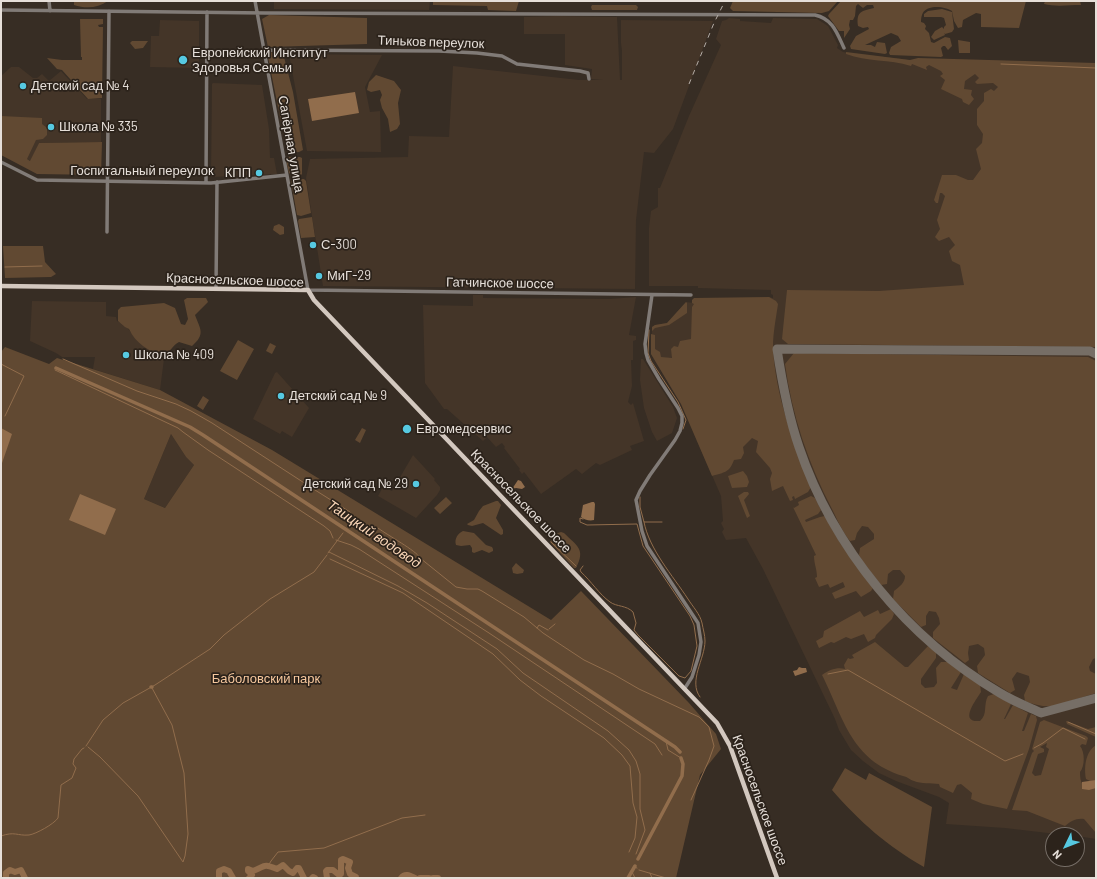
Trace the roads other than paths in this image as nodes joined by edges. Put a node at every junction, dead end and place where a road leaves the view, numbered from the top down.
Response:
1 (50, 1) edge
2 (255, 1) edge
3 (1, 10) edge
4 (50, 11) junction
5 (109, 11) junction
6 (207, 12) junction
7 (257, 13) junction
8 (844, 48) dead end
9 (264, 50) junction
10 (589, 79) dead end
11 (1, 162) edge
12 (286, 175) junction
13 (107, 182) junction
14 (206, 182) junction
15 (217, 182) junction
16 (108, 232) dead end
17 (1, 286) edge
18 (216, 289) junction
19 (308, 290) junction
20 (652, 295) junction
21 (691, 296) dead end
22 (685, 688) junction
23 (777, 878) edge

1 - 4 street
2 - 7 street, Сапёрная улица
3 - 4 street
4 - 5 street
5 - 6 street
5 - 13 street
6 - 7 street
6 - 14 street
7 - 8 street
7 - 9 street, Сапёрная улица
9 - 10 street, Тиньков переулок
9 - 12 street, Сапёрная улица
11 - 13 street, Госпитальный переулок
12 - 15 street, Госпитальный переулок
12 - 19 street, Сапёрная улица
13 - 14 street, Госпитальный переулок
13 - 16 street
14 - 15 street, Госпитальный переулок
15 - 18 street
17 - 18 main road, Красносельское шоссе
18 - 19 main road, Красносельское шоссе
19 - 20 street, Гатчинское шоссе
19 - 22 main road, Красносельское шоссе
20 - 21 street, Гатчинское шоссе
20 - 22 street
22 - 23 main road, Красносельское шоссе

